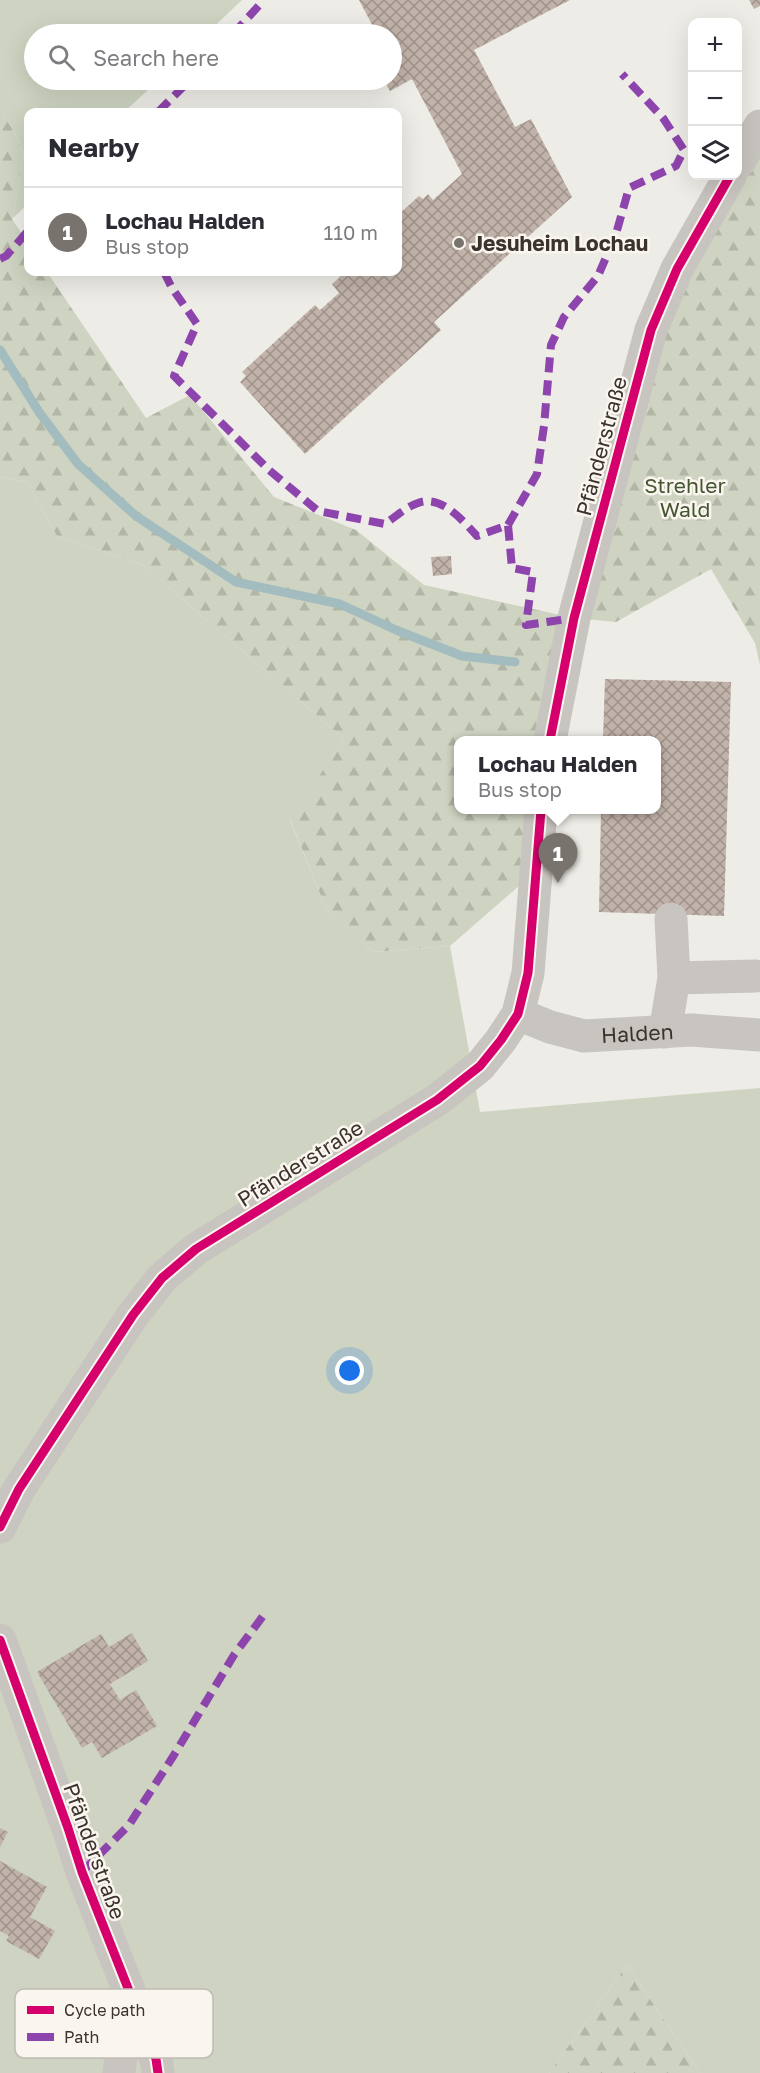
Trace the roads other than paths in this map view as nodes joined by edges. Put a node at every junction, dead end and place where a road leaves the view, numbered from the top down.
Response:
1 (760, 126) edge
2 (742, 156) edge
3 (728, 180) edge
4 (551, 736) edge
5 (541, 814) edge
6 (671, 919) dead end
7 (756, 976) dead end
8 (674, 978) junction
9 (518, 1014) junction
10 (665, 1032) junction
11 (760, 1035) edge
12 (0, 1527) edge
13 (0, 1640) edge
14 (128, 1989) edge
15 (121, 2058) edge
16 (156, 2058) edge
17 (119, 2073) edge
18 (158, 2073) edge

1 - 2 street
3 - 4 street, Pfänderstraße
5 - 9 street, Pfänderstraße
6 - 8 street
7 - 8 street
8 - 10 street
9 - 10 street, Halden
9 - 12 street, Pfänderstraße
10 - 11 street, Halden
13 - 14 street, Pfänderstraße
15 - 17 street
16 - 18 street, Pfänderstraße

